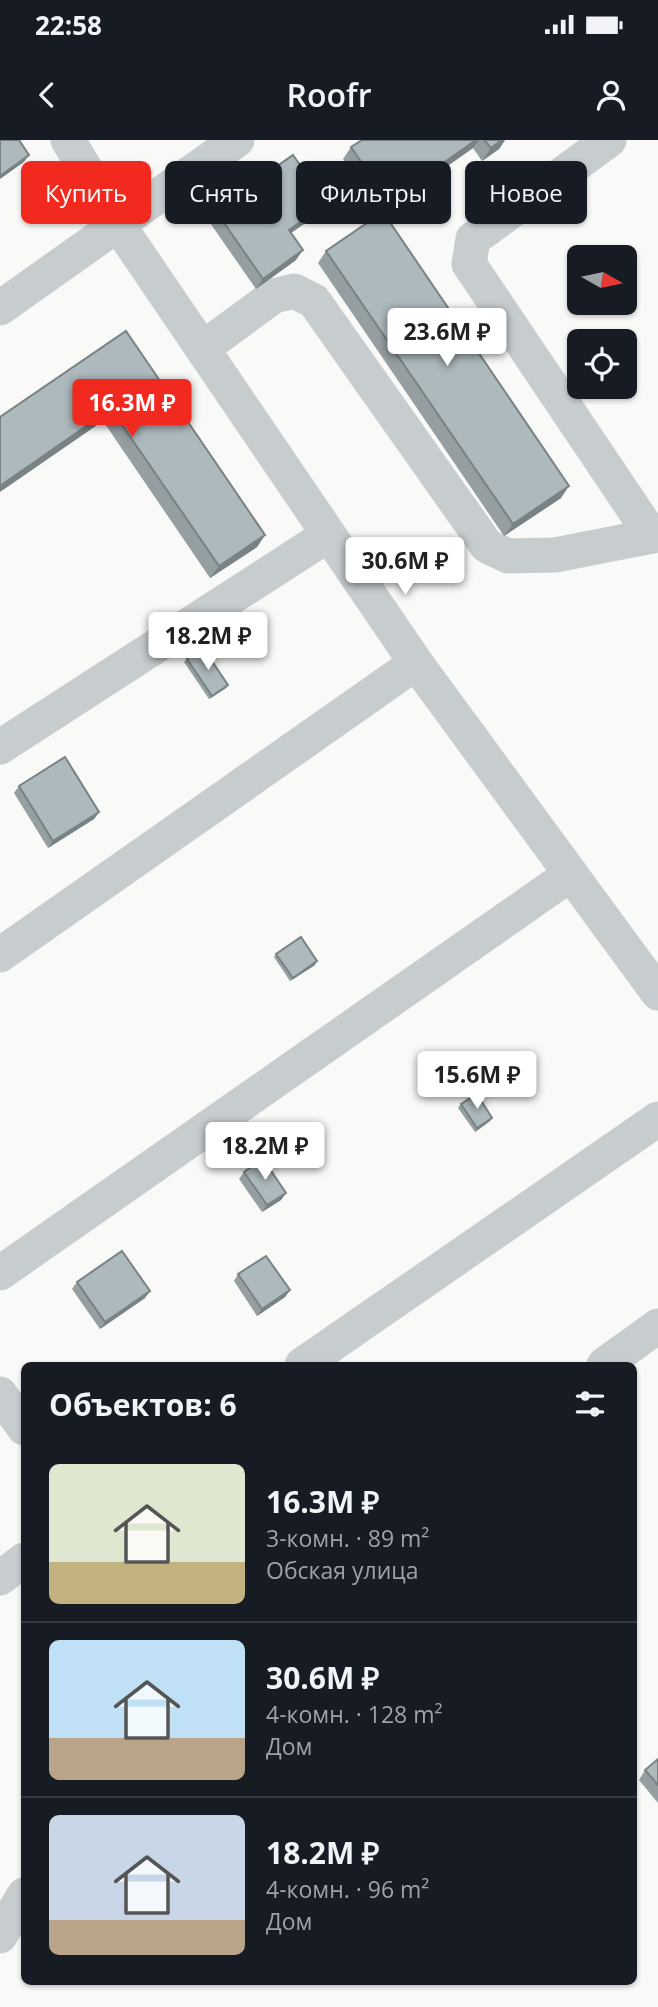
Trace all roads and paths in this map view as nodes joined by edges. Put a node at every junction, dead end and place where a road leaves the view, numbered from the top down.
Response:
1 (68, 140) edge
2 (237, 140) edge
3 (609, 140) edge
4 (119, 226) junction
5 (0, 308) edge
6 (203, 348) junction
7 (328, 535) junction
8 (655, 535) edge
9 (416, 663) junction
10 (0, 747) edge
11 (571, 874) junction
12 (0, 956) edge
13 (658, 993) edge
14 (658, 1119) edge
15 (0, 1273) edge
16 (658, 1326) edge
17 (306, 1362) edge
18 (608, 1362) edge
19 (0, 1394) edge
20 (21, 1424) edge
21 (21, 1562) edge
22 (0, 1578) edge
23 (21, 1900) edge
24 (0, 1936) edge

1 - 4 street
2 - 4 street
3 - 8 street
4 - 5 street
4 - 6 street
6 - 7 street
6 - 8 street
7 - 9 street
7 - 10 street
9 - 11 street
9 - 12 street
11 - 13 street
11 - 15 street
14 - 17 street
16 - 18 street
19 - 20 street
21 - 22 street
23 - 24 street

